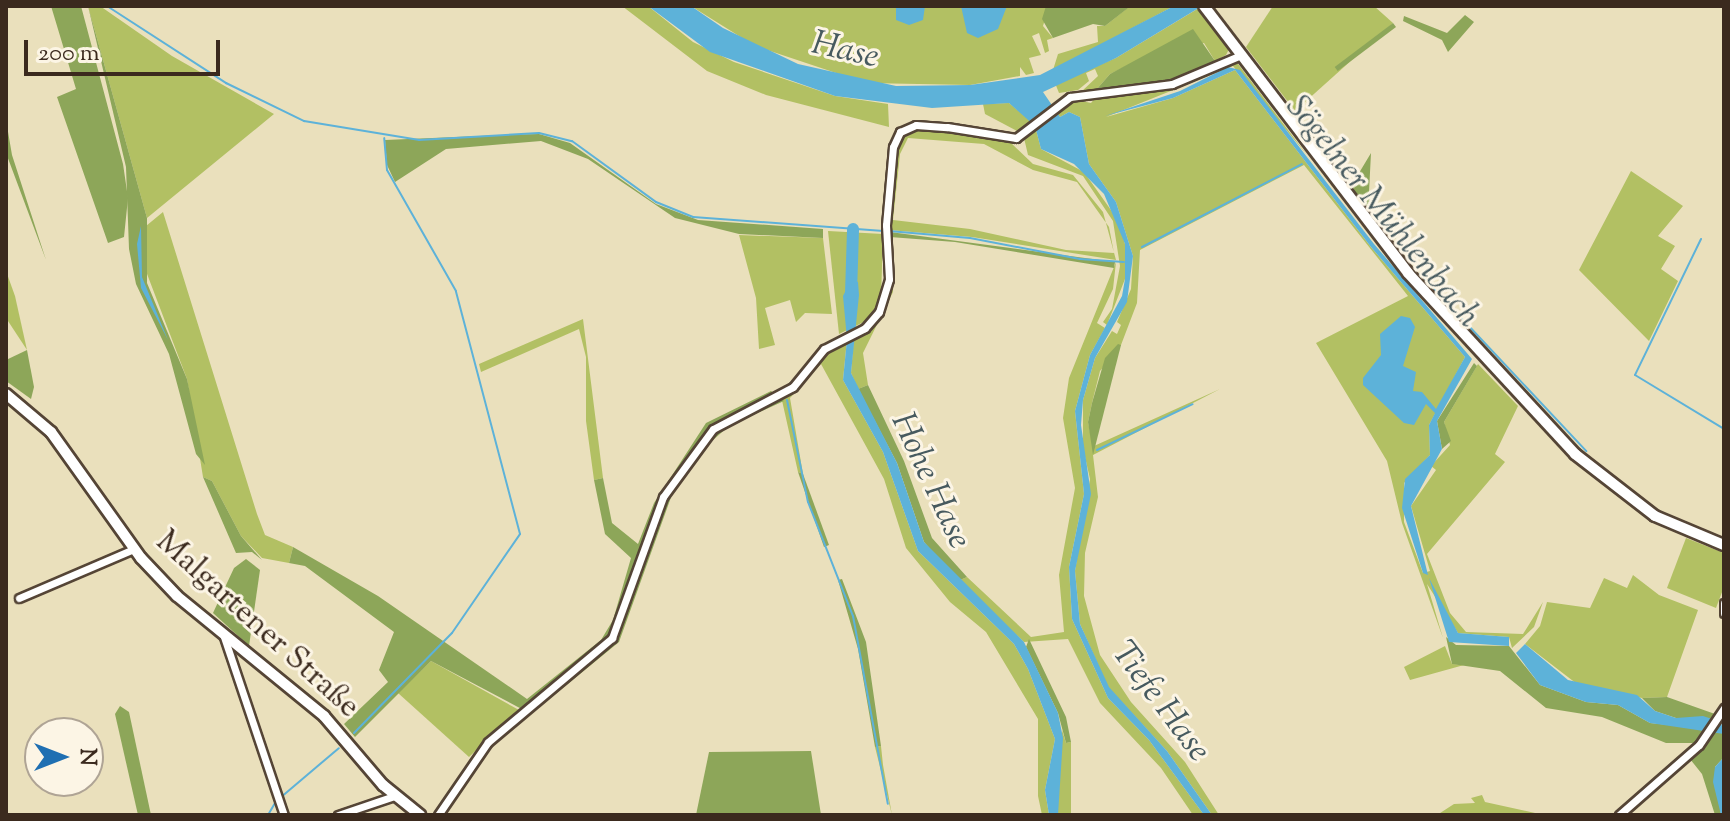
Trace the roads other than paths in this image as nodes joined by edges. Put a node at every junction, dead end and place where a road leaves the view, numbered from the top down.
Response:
1 (1207, 10) edge
2 (1241, 55) junction
3 (6, 394) edge
4 (1724, 545) edge
5 (134, 549) junction
6 (19, 598) dead end
7 (1724, 603) edge
8 (1724, 613) edge
9 (224, 637) junction
10 (1724, 708) edge
11 (394, 796) junction
12 (284, 815) edge
13 (338, 815) edge
14 (420, 815) edge
15 (438, 815) edge
16 (1619, 815) edge

1 - 2 street
2 - 4 street
2 - 15 street
3 - 5 street, Malgartener Straße
5 - 6 street
5 - 9 street, Malgartener Straße
7 - 8 street
9 - 11 street, Malgartener Straße
9 - 12 street
10 - 16 street
11 - 13 street
11 - 14 street, Malgartener Straße

